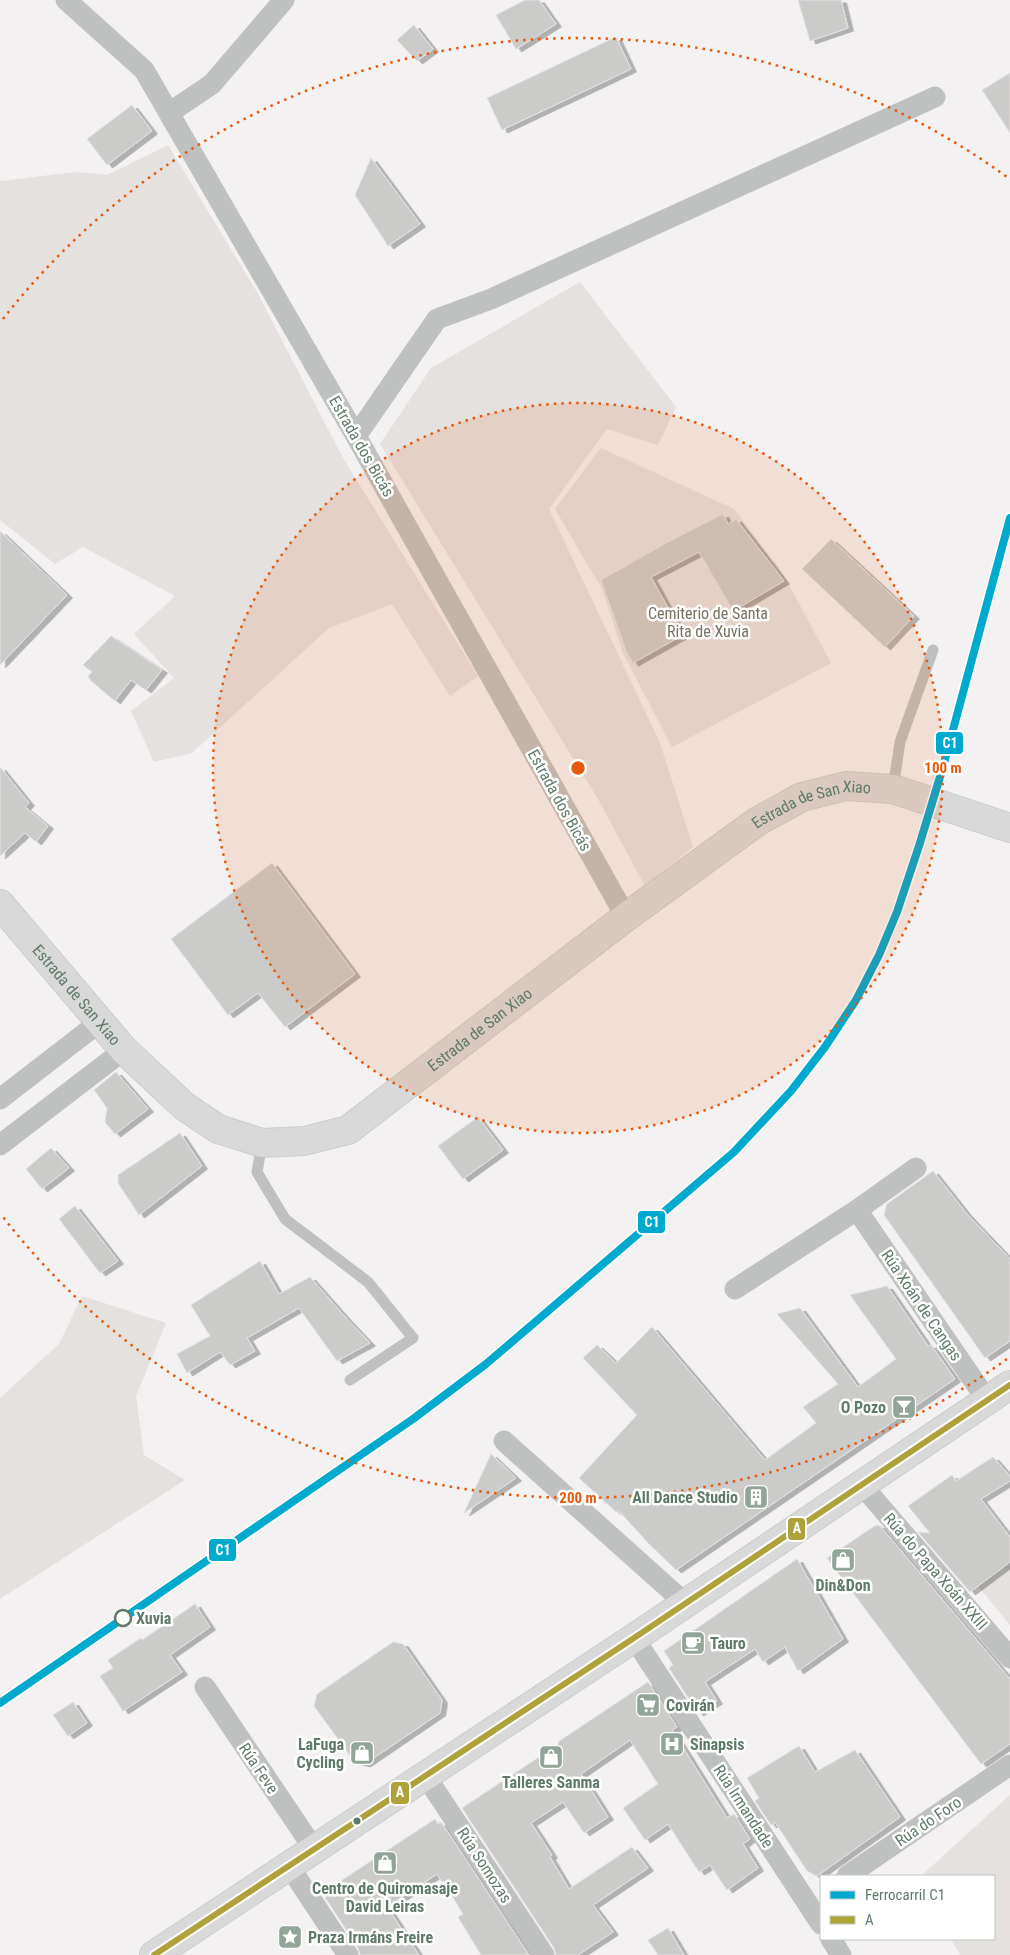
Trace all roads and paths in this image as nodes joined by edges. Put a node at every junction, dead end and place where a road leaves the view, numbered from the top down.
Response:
1 (66, 0) edge
2 (284, 0) edge
3 (935, 98) dead end
4 (168, 113) junction
5 (356, 436) junction
6 (933, 650) dead end
7 (893, 789) junction
8 (1010, 828) edge
9 (0, 904) edge
10 (626, 917) junction
11 (101, 1021) junction
12 (124, 1050) junction
13 (0, 1099) edge
14 (262, 1143) junction
15 (0, 1145) edge
16 (916, 1168) dead end
17 (857, 1210) junction
18 (735, 1289) dead end
19 (350, 1380) dead end
20 (1010, 1385) edge
21 (987, 1400) junction
22 (504, 1441) dead end
23 (861, 1484) junction
24 (685, 1603) junction
25 (634, 1638) junction
26 (1010, 1658) edge
27 (205, 1687) dead end
28 (1010, 1765) edge
29 (425, 1775) junction
30 (314, 1848) junction
31 (289, 1866) junction
32 (848, 1875) edge
33 (815, 1898) edge
34 (820, 1920) edge
35 (832, 1940) edge
36 (154, 1955) edge
37 (348, 1955) edge
38 (544, 1955) edge
39 (841, 1955) edge

1 - 4 street, Estrada dos Bicás
2 - 4 street
3 - 5 street
4 - 5 street, Estrada dos Bicás
5 - 10 street, Estrada dos Bicás
6 - 7 lane
7 - 8 street, Estrada de San Xiao
7 - 10 street, Estrada de San Xiao
9 - 11 street, Estrada de San Xiao
10 - 14 street, Estrada de San Xiao
11 - 12 street, Estrada de San Xiao
11 - 13 street
12 - 14 street, Estrada de San Xiao
12 - 15 street
14 - 19 lane
16 - 17 street
17 - 18 street
17 - 21 street, Rúa Xoán de Cangas
20 - 21 street
21 - 23 street
22 - 24 street
23 - 24 street
23 - 26 street, Rúa do Papa Xoán XXIII
24 - 25 street
25 - 29 street
25 - 33 street, Rúa Irmandade
27 - 30 street, Rúa Feve
28 - 32 street, Rúa do Foro
29 - 30 street
29 - 38 street, Rúa Somozas
30 - 31 street
31 - 36 street
31 - 37 street
33 - 34 street, Rúa Irmandade
35 - 39 street

